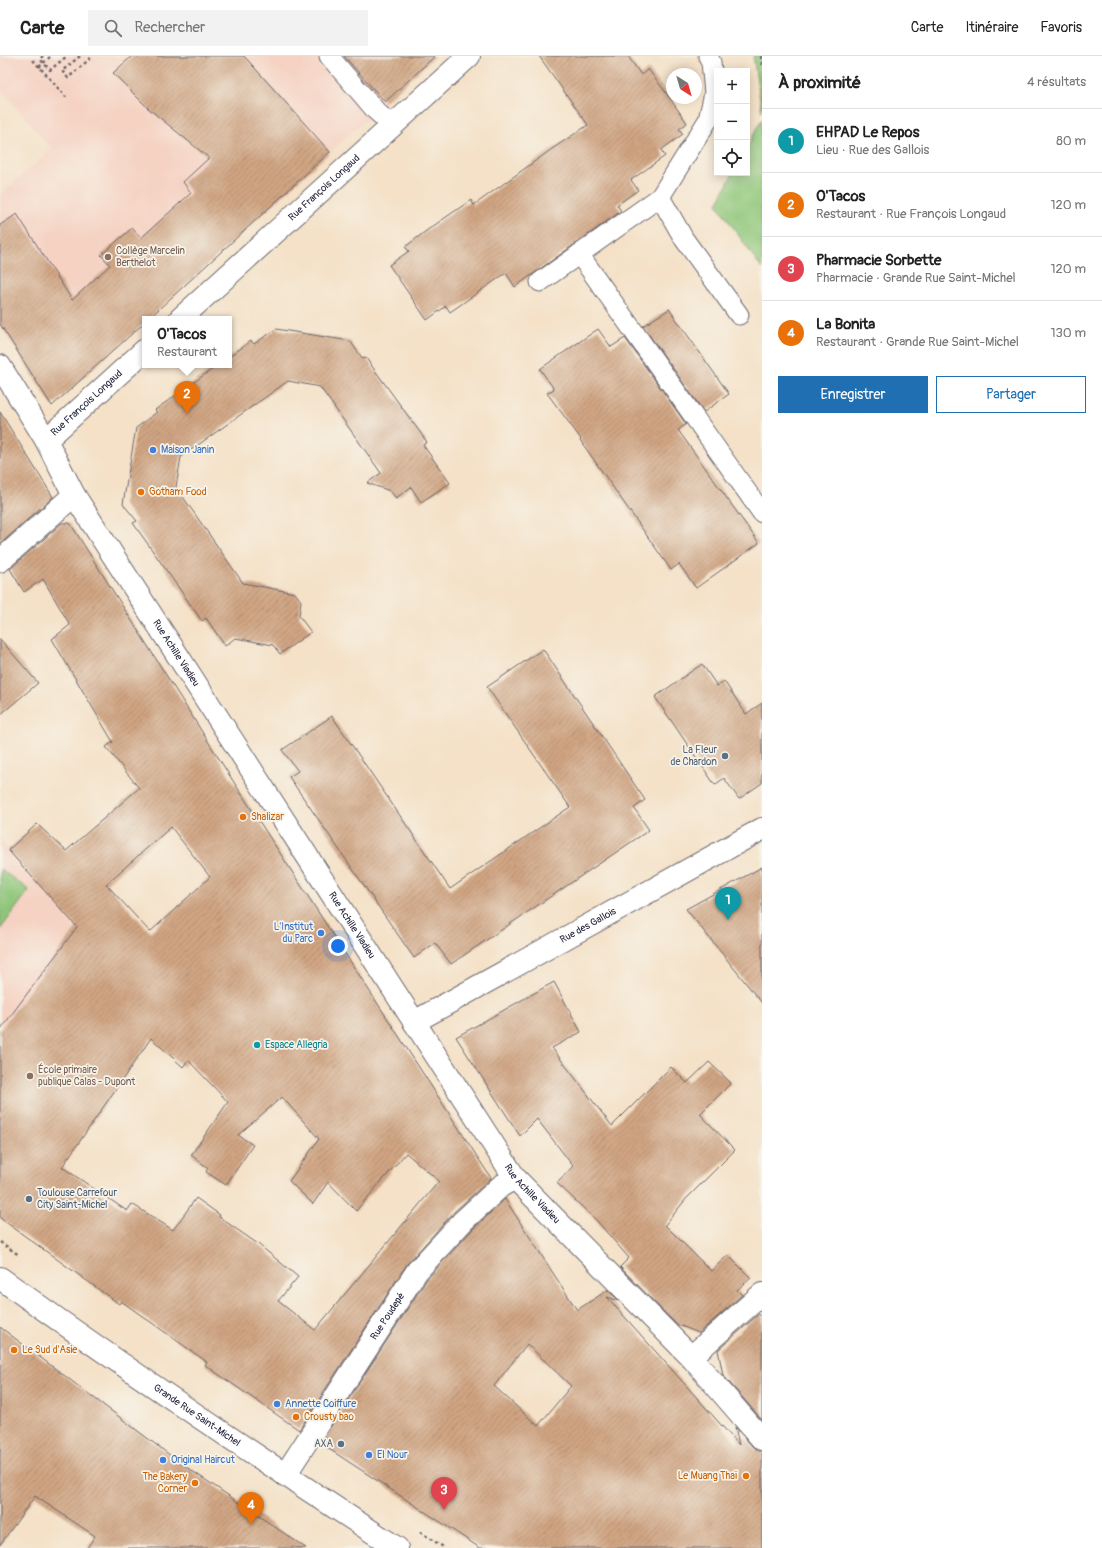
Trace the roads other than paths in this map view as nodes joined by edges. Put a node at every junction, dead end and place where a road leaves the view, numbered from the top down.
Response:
1 (329, 56) edge
2 (469, 56) edge
3 (708, 56) edge
4 (393, 126) junction
5 (660, 196) junction
6 (579, 254) junction
7 (540, 282) dead end
8 (183, 316) edge
9 (739, 316) dead end
10 (142, 353) edge
11 (0, 366) edge
12 (46, 440) junction
13 (74, 495) junction
14 (762, 513) edge
15 (0, 561) edge
16 (762, 829) edge
17 (414, 1022) junction
18 (515, 1178) junction
19 (0, 1278) edge
20 (762, 1294) edge
21 (691, 1357) junction
22 (762, 1439) edge
23 (285, 1475) junction
24 (397, 1548) edge

1 - 4 lane
2 - 4 street, Rue François Longaud
3 - 5 lane
4 - 8 street, Rue François Longaud
5 - 6 lane
5 - 9 lane
6 - 7 lane
6 - 14 lane
10 - 12 street, Rue François Longaud
11 - 12 street, Rue Achille Viadieu
12 - 13 street, Rue Achille Viadieu
13 - 15 street
13 - 17 street, Rue Achille Viadieu
16 - 17 street, Rue des Gallois
17 - 18 street, Rue Achille Viadieu
18 - 21 street, Rue Achille Viadieu
18 - 23 street, Rue Poudepé
19 - 23 street, Grande Rue Saint-Michel
20 - 21 street
21 - 22 street, Rue Achille Viadieu
23 - 24 street, Grande Rue Saint-Michel

